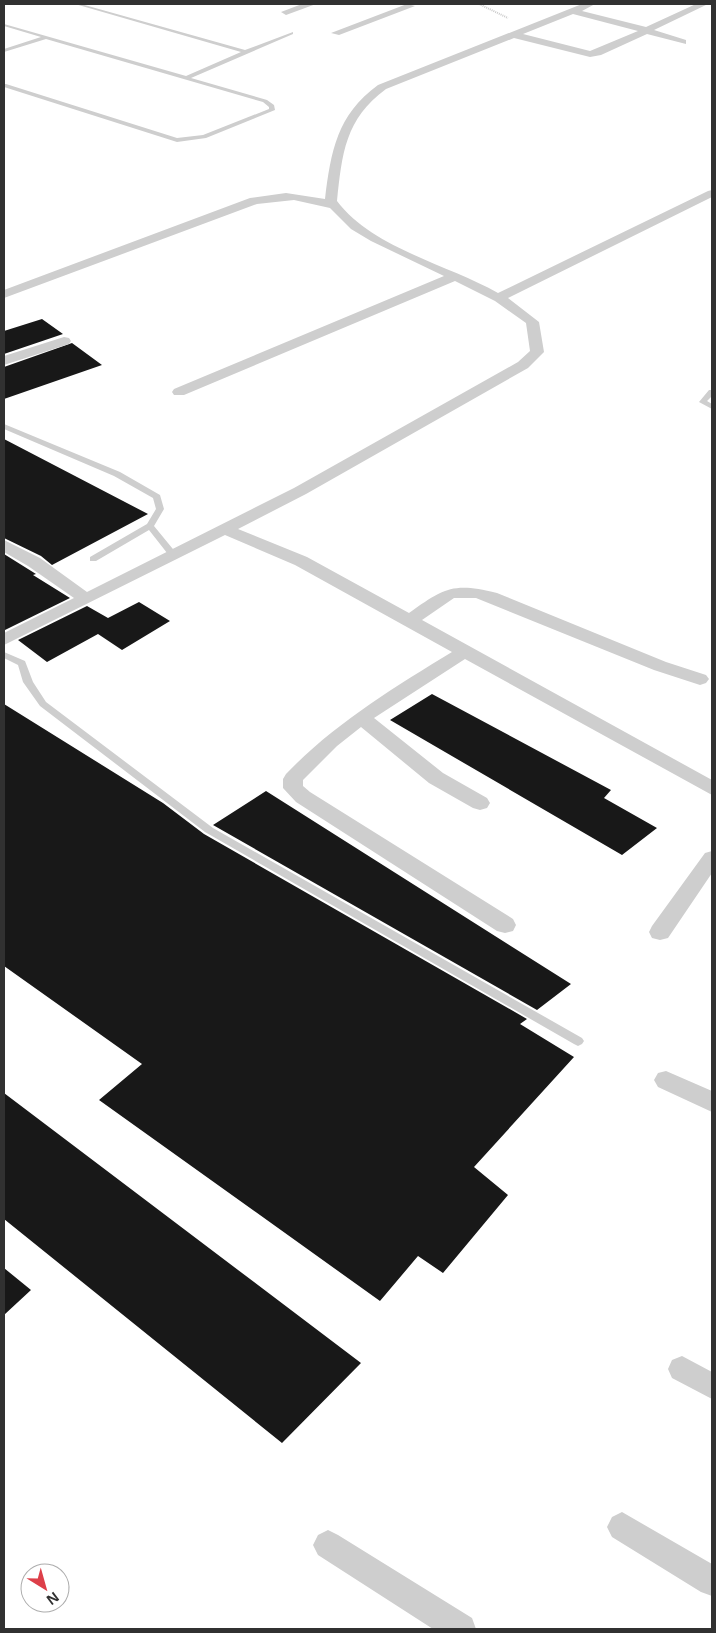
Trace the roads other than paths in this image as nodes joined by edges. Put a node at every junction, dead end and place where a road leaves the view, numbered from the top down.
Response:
1 (78, 4) edge
2 (311, 4) edge
3 (590, 4) edge
4 (703, 4) edge
5 (408, 5) edge
6 (572, 11) junction
7 (286, 12) dead end
8 (4, 25) edge
9 (647, 30) junction
10 (291, 32) dead end
11 (336, 33) dead end
12 (514, 35) junction
13 (47, 37) junction
14 (683, 42) dead end
15 (4, 51) edge
16 (244, 51) junction
17 (187, 78) junction
18 (4, 84) edge
19 (712, 193) edge
20 (333, 205) junction
21 (456, 276) junction
22 (4, 294) edge
23 (497, 298) junction
24 (64, 341) dead end
25 (4, 361) edge
26 (179, 392) dead end
27 (712, 392) edge
28 (712, 407) edge
29 (4, 426) edge
30 (150, 526) junction
31 (225, 529) junction
32 (4, 545) edge
33 (174, 556) junction
34 (93, 560) dead end
35 (86, 600) junction
36 (411, 620) junction
37 (4, 640) edge
38 (466, 651) junction
39 (4, 655) edge
40 (700, 679) dead end
41 (363, 719) junction
42 (712, 788) edge
43 (480, 802) dead end
44 (712, 858) edge
45 (505, 925) dead end
46 (660, 932) dead end
47 (578, 1041) dead end
48 (666, 1080) dead end
49 (712, 1102) edge
50 (682, 1369) dead end
51 (712, 1386) edge
52 (622, 1527) dead end
53 (328, 1545) dead end
54 (712, 1581) edge
55 (461, 1629) edge

1 - 16 lane
2 - 7 street
3 - 6 street
4 - 9 street
5 - 11 street
6 - 9 street
6 - 12 street
8 - 13 lane
9 - 12 street
9 - 14 street
10 - 16 lane
12 - 20 street
13 - 15 lane
13 - 17 lane
16 - 17 lane
17 - 18 lane
19 - 23 street
20 - 21 street
20 - 22 street
21 - 23 street
21 - 26 street
23 - 31 street
24 - 25 street
27 - 28 lane
29 - 30 lane
30 - 33 lane
30 - 34 lane
31 - 33 street
31 - 36 street
32 - 35 street
33 - 35 street
35 - 37 street
36 - 38 street
36 - 40 street
38 - 41 street
38 - 42 street
39 - 47 lane
41 - 43 street
41 - 45 street
44 - 46 street
48 - 49 street
50 - 51 street
52 - 54 street
53 - 55 street

